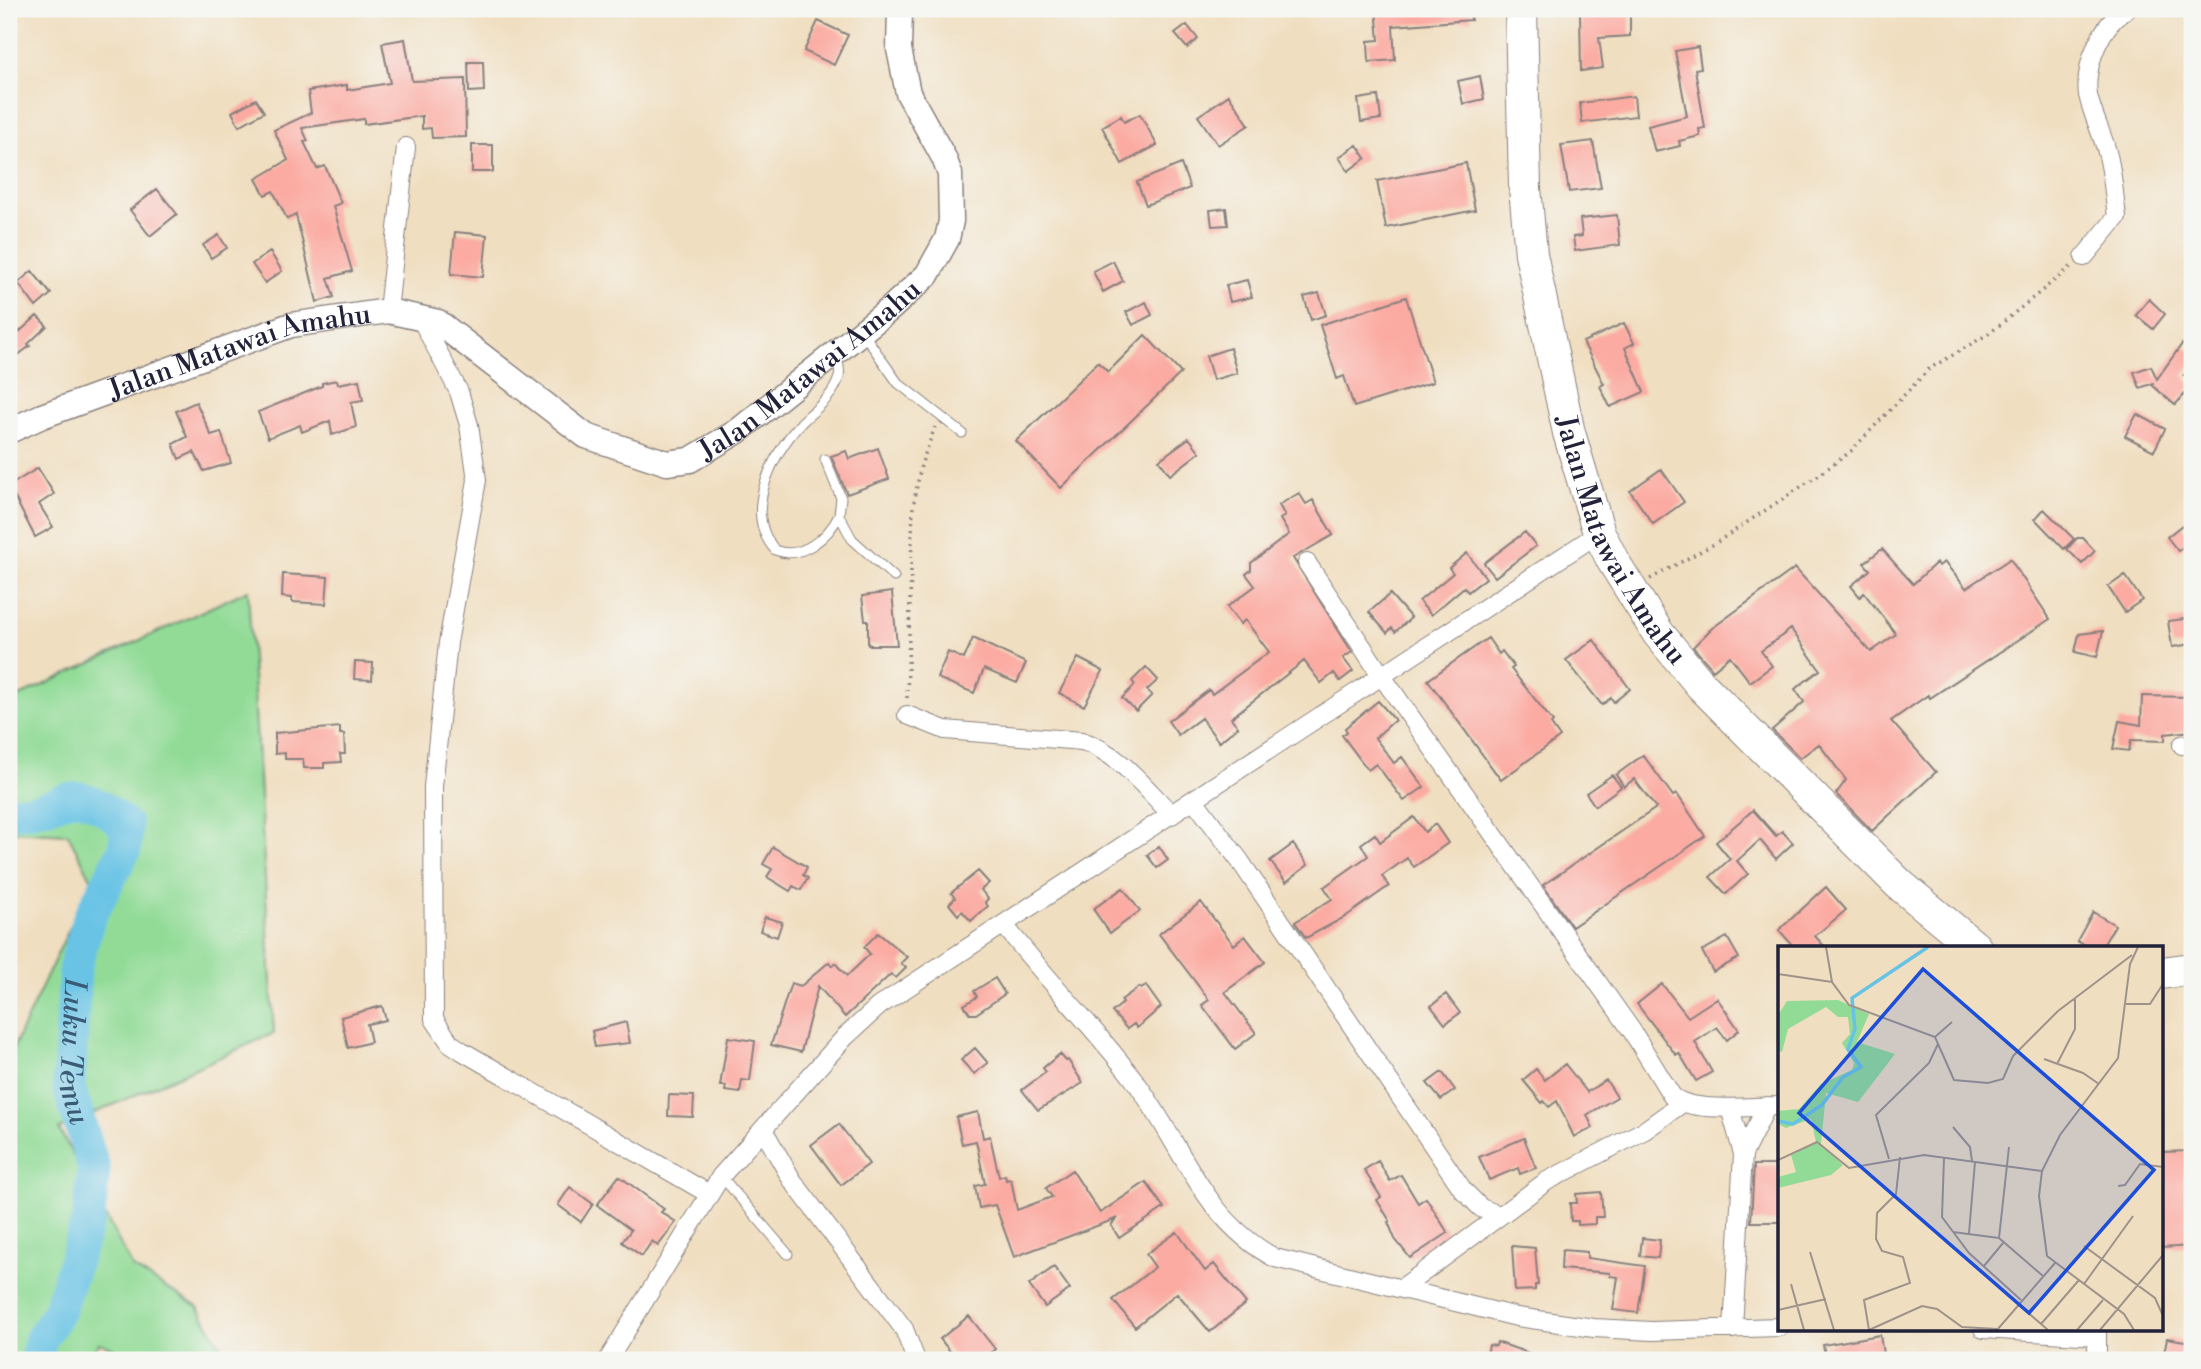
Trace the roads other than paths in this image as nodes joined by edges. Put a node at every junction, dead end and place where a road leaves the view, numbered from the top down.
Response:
1 (900, 9) edge
2 (1521, 9) edge
3 (2127, 9) edge
4 (406, 147) dead end
5 (2084, 257) road end
6 (388, 311) junction
7 (420, 317) junction
8 (862, 331) junction
9 (836, 351) junction
10 (9, 431) edge
11 (962, 433) dead end
12 (825, 459) dead end
13 (839, 515) junction
14 (831, 529) junction
15 (1599, 533) junction
16 (852, 539) junction
17 (1307, 563) dead end
18 (894, 577) dead end
19 (1381, 675) junction
20 (907, 715) road end
21 (1194, 800) junction
22 (1172, 816) junction
23 (1005, 926) junction
24 (1974, 946) edge
25 (2192, 969) edge
26 (2162, 972) edge
27 (1681, 1104) junction
28 (1773, 1106) edge
29 (1731, 1108) junction
30 (764, 1131) junction
31 (1743, 1154) junction
32 (720, 1176) junction
33 (709, 1194) junction
34 (1499, 1215) junction
35 (788, 1254) dead end
36 (1402, 1288) junction
37 (1778, 1327) edge
38 (1734, 1329) junction
39 (2021, 1330) edge
40 (2097, 1332) edge
41 (608, 1360) edge
42 (916, 1360) edge
43 (2097, 1360) edge

1 - 8 main road, Jalan Matawai Amahu
2 - 15 highway, Jalan Matawai Amahu
3 - 5 street
4 - 6 street
6 - 7 main road, Jalan Matawai Amahu
6 - 10 main road, Jalan Matawai Amahu
7 - 9 main road, Jalan Matawai Amahu
7 - 33 street
8 - 9 main road, Jalan Matawai Amahu
8 - 11 lane
9 - 14 lane
12 - 13 lane
13 - 14 lane
13 - 16 lane
14 - 16 lane
15 - 19 street
15 - 24 highway, Jalan Matawai Amahu
16 - 18 lane
17 - 19 street
19 - 21 street
19 - 27 street
20 - 22 street
21 - 22 street
21 - 34 street
22 - 23 street
23 - 30 street
23 - 36 street
25 - 26 highway
27 - 29 street
27 - 34 street
28 - 29 street
28 - 31 street
29 - 31 street
30 - 32 street
30 - 42 street
31 - 38 street
32 - 33 street
32 - 35 lane
33 - 41 street
34 - 36 street
36 - 38 street
37 - 38 street
39 - 40 street
40 - 43 street

